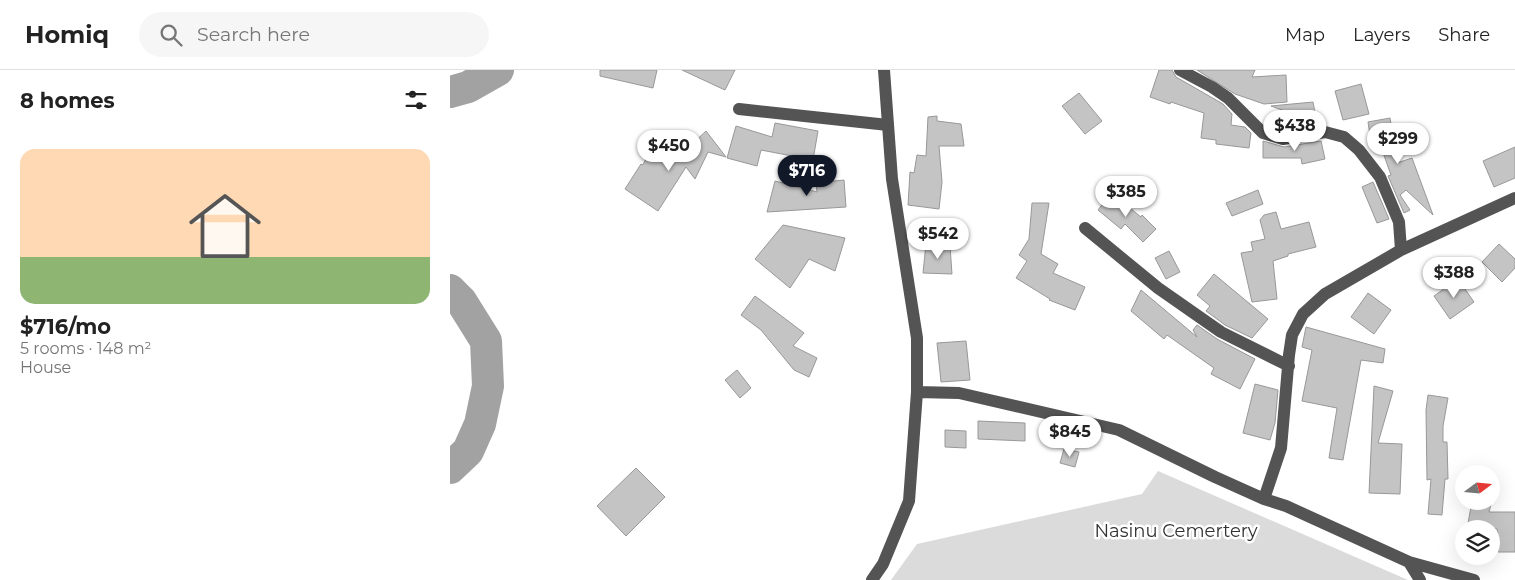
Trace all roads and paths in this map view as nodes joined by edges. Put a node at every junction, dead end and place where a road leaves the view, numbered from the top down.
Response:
1 (884, 70) edge
2 (1180, 70) edge
3 (740, 109) dead end
4 (888, 126) junction
5 (1515, 198) edge
6 (1085, 228) dead end
7 (1401, 250) junction
8 (1289, 366) junction
9 (916, 392) junction
10 (1264, 499) junction
11 (1409, 562) junction
12 (872, 580) edge
13 (1420, 580) edge
14 (1474, 580) edge

1 - 4 street
2 - 7 street
3 - 4 street
4 - 9 street
5 - 7 street
6 - 8 street
7 - 8 street
8 - 10 street
9 - 10 street
9 - 12 street
10 - 11 street
11 - 13 street
11 - 14 street

